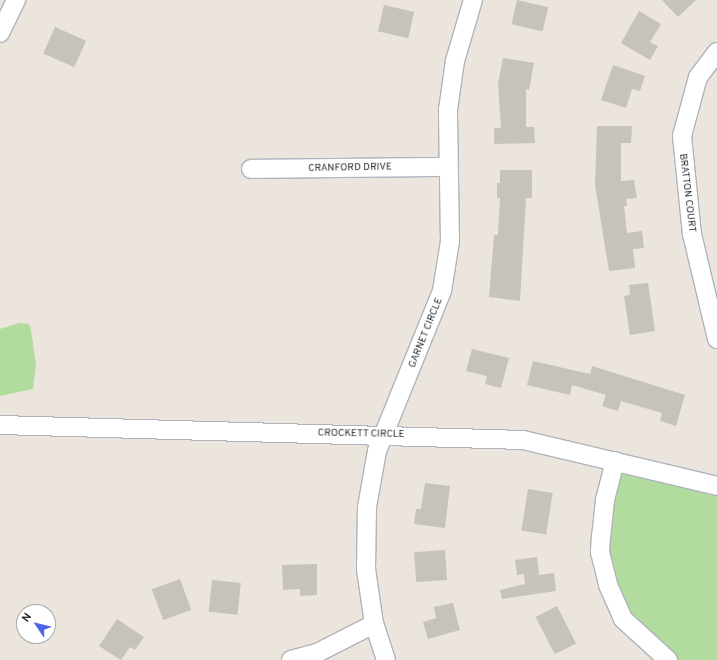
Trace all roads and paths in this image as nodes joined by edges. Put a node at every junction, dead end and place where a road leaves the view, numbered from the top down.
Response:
1 (16, 0) edge
2 (473, 0) edge
3 (0, 34) edge
4 (717, 52) edge
5 (448, 167) junction
6 (251, 169) dead end
7 (717, 340) edge
8 (0, 425) edge
9 (383, 434) junction
10 (615, 461) junction
11 (717, 486) edge
12 (374, 624) junction
13 (291, 660) edge
14 (386, 660) edge
15 (668, 660) edge

1 - 3 street
2 - 5 street, GARNET CIRCLE
4 - 7 street, BRATTON COURT
5 - 6 street, CRANFORD DRIVE
5 - 9 street, GARNET CIRCLE
8 - 9 street, CROCKETT CIRCLE
9 - 10 street, CROCKETT CIRCLE
9 - 12 street, GARNET CIRCLE
10 - 11 street, CROCKETT CIRCLE
10 - 15 street
12 - 13 street
12 - 14 street, GARNET CIRCLE

